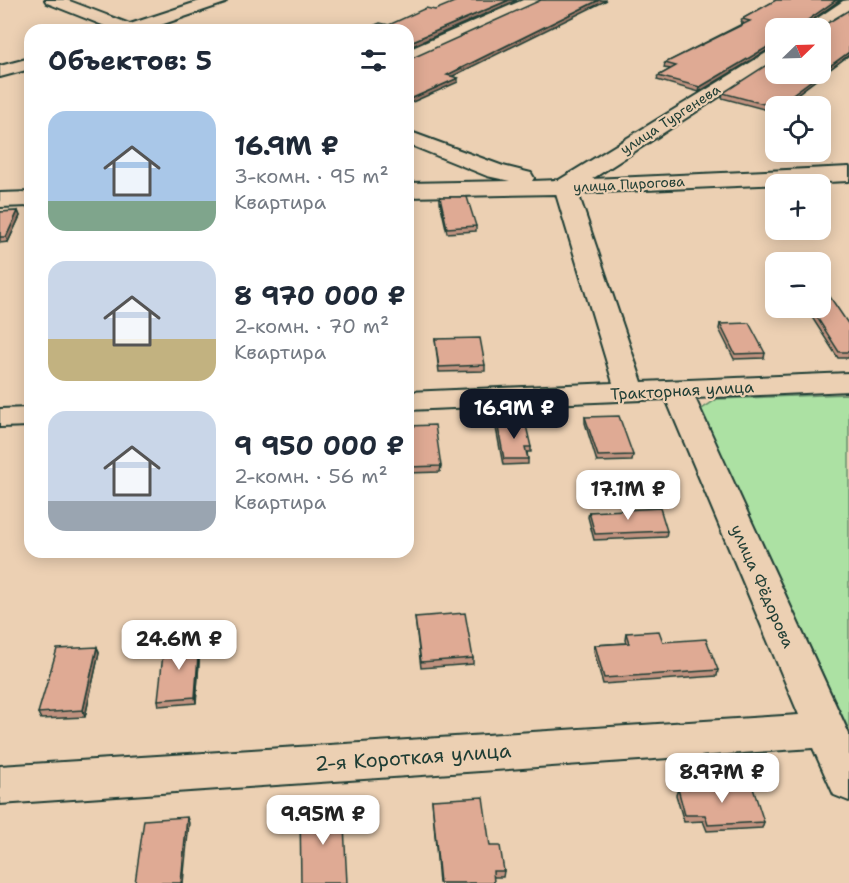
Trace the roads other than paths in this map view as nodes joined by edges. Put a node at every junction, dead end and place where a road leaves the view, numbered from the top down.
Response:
1 (53, 0) edge
2 (219, 0) edge
3 (536, 0) edge
4 (849, 4) edge
5 (827, 18) edge
6 (115, 24) edge
7 (148, 24) edge
8 (414, 54) edge
9 (765, 58) edge
10 (24, 65) edge
11 (0, 72) edge
12 (414, 139) edge
13 (849, 174) edge
14 (565, 187) junction
15 (414, 190) edge
16 (24, 199) edge
17 (0, 200) edge
18 (849, 382) edge
19 (677, 390) junction
20 (631, 392) junction
21 (414, 401) edge
22 (24, 417) edge
23 (0, 418) edge
24 (826, 730) junction
25 (849, 782) edge
26 (0, 785) edge

1 - 6 street
2 - 7 street
3 - 8 street
4 - 5 street
9 - 14 street, улица Тургенева
10 - 11 street
12 - 14 street
13 - 14 street, улица Пирогова
14 - 15 street, улица Пирогова
14 - 20 street
16 - 17 street
18 - 19 street, Тракторная улица
19 - 20 street, Тракторная улица
19 - 24 street, улица Фёдорова
20 - 21 street, Тракторная улица
22 - 23 street
24 - 25 street, улица Фёдорова
24 - 26 street, 2-я Короткая улица

